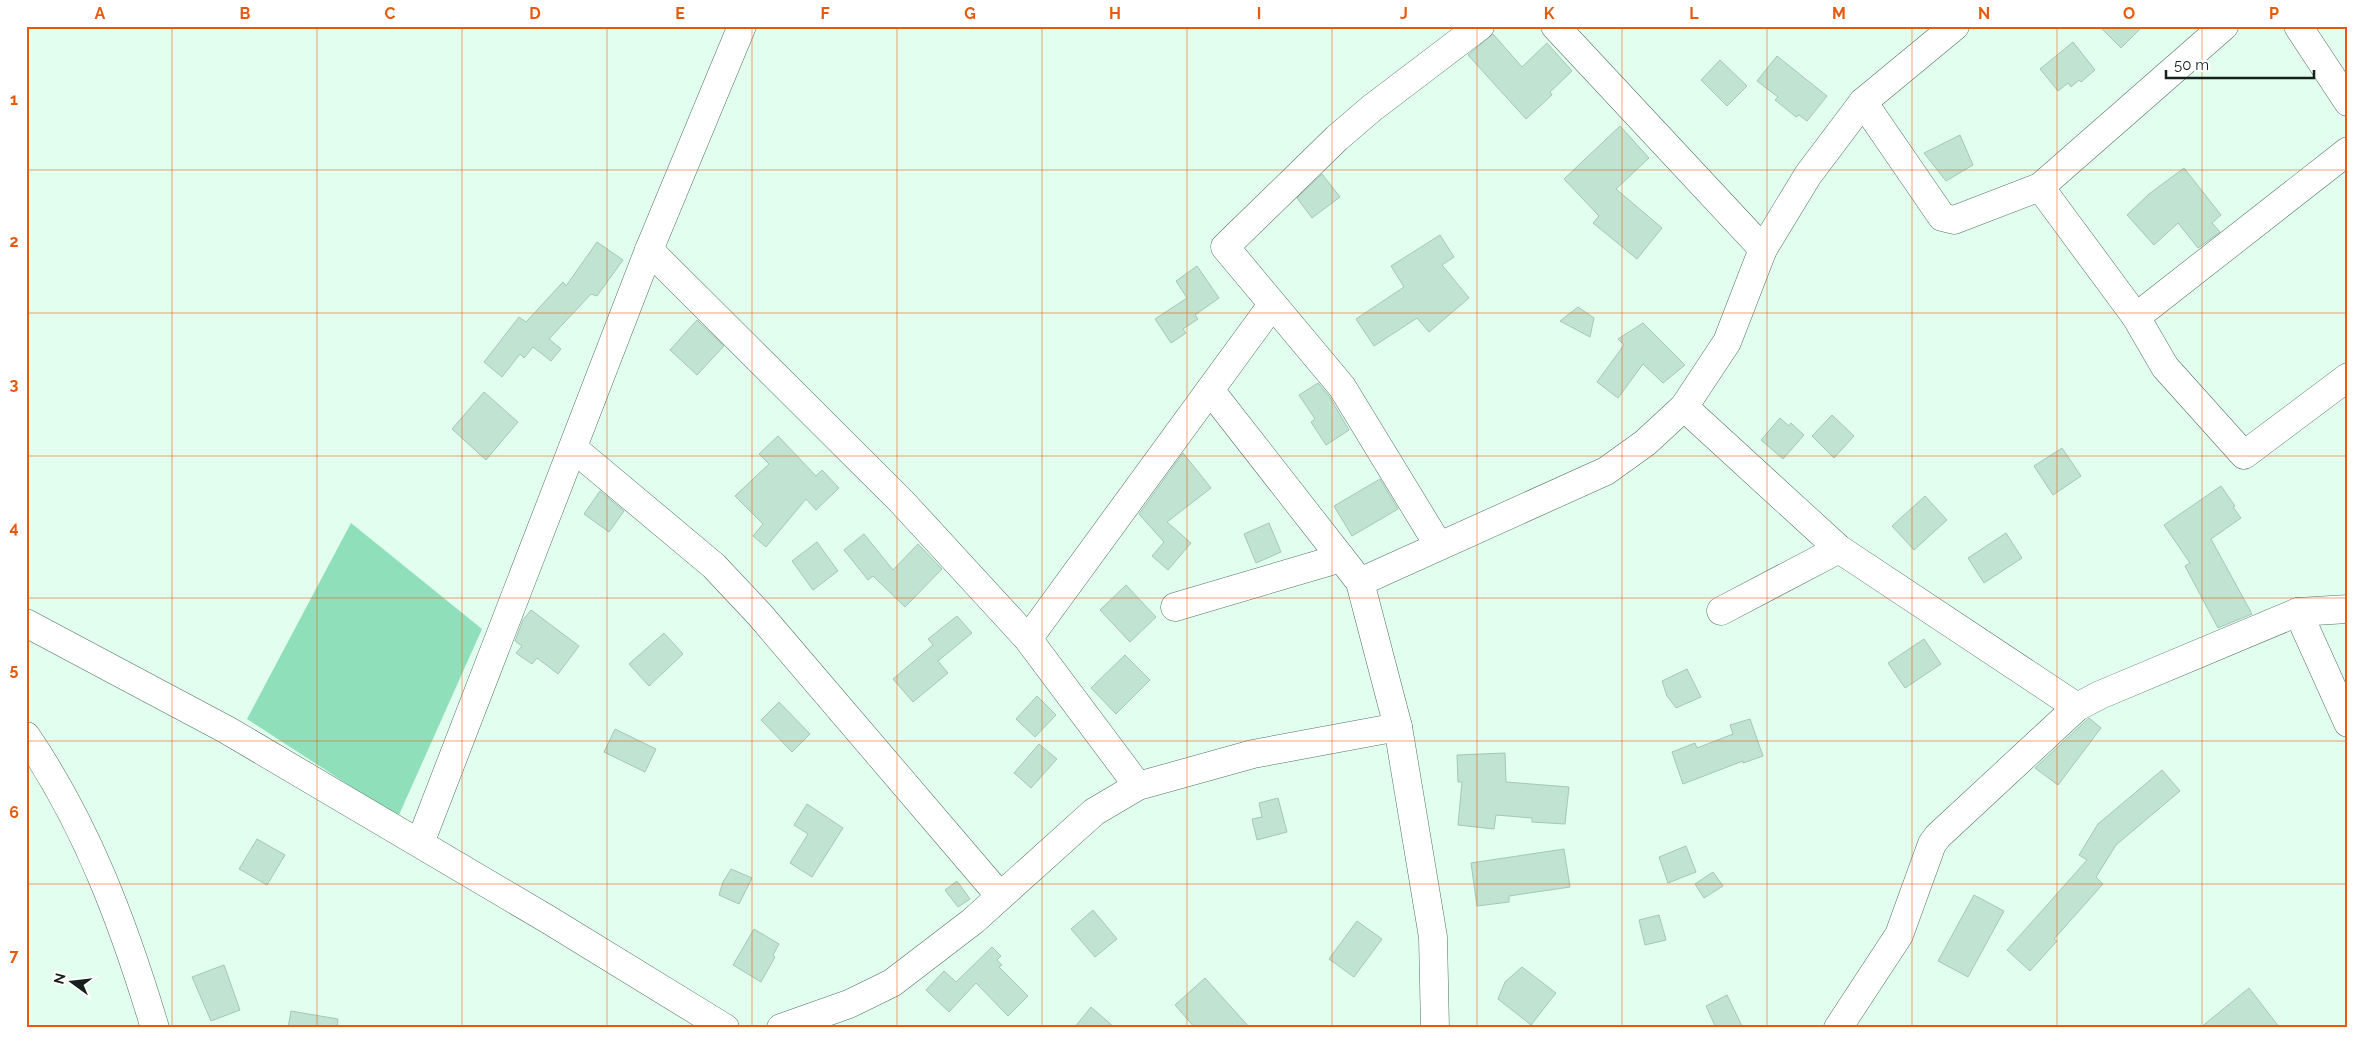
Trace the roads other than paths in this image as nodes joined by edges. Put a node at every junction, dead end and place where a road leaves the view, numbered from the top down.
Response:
1 (742, 26) edge
2 (1480, 26) edge
3 (1555, 26) edge
4 (1955, 26) edge
5 (2224, 26) edge
6 (2298, 26) edge
7 (1863, 102) junction
8 (2348, 102) edge
9 (2348, 151) edge
10 (2040, 187) junction
11 (1763, 249) junction
12 (649, 250) junction
13 (1272, 305) junction
14 (2136, 318) junction
15 (2348, 377) edge
16 (1210, 390) junction
17 (1684, 407) junction
18 (573, 448) junction
19 (1439, 546) junction
20 (1839, 549) junction
21 (1341, 558) junction
22 (1360, 582) junction
23 (1175, 607) dead end
24 (2348, 609) edge
25 (1721, 611) dead end
26 (2298, 612) junction
27 (26, 623) edge
28 (1028, 639) junction
29 (2077, 707) junction
30 (2348, 722) edge
31 (1398, 727) junction
32 (26, 736) edge
33 (1138, 786) junction
34 (420, 844) junction
35 (1000, 896) junction
36 (155, 1028) edge
37 (725, 1028) edge
38 (781, 1028) edge
39 (1435, 1028) edge
40 (1838, 1028) edge

1 - 12 street
2 - 13 street
3 - 11 street
4 - 7 street
5 - 10 street
6 - 8 street
7 - 10 street
7 - 11 street
9 - 14 street
10 - 14 street
11 - 17 street
12 - 18 street
12 - 28 street
13 - 16 street
13 - 19 street
14 - 15 street
16 - 21 street
16 - 28 street
17 - 19 street
17 - 20 street
18 - 34 street
18 - 35 street
19 - 22 street
20 - 25 street
20 - 29 street
21 - 22 street
21 - 23 street
22 - 31 street
24 - 26 street
26 - 29 street
26 - 30 street
27 - 34 street
28 - 33 street
29 - 40 street
31 - 33 street
31 - 39 street
32 - 36 street
33 - 35 street
34 - 37 street
35 - 38 street

